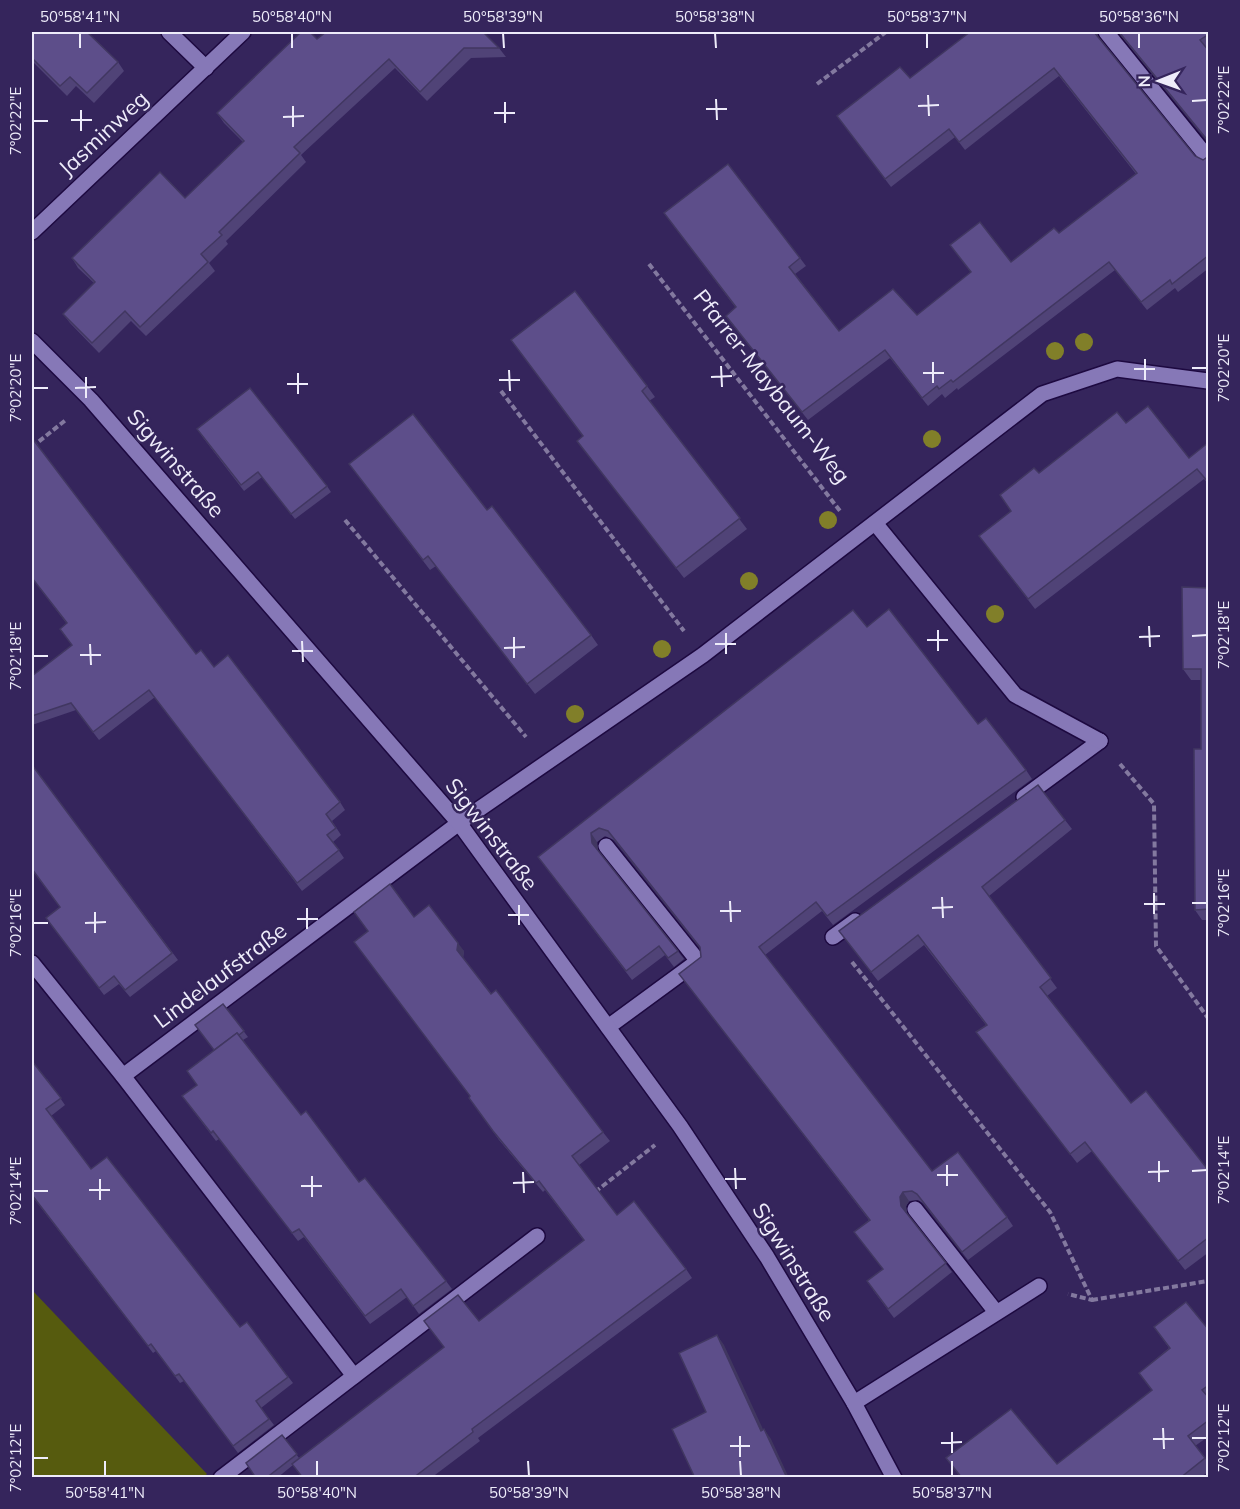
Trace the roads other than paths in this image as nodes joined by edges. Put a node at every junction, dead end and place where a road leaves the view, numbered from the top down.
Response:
1 (169, 32) edge
2 (243, 32) edge
3 (1106, 32) edge
4 (206, 68) junction
5 (1209, 158) edge
6 (32, 232) edge
7 (32, 341) edge
8 (1209, 381) edge
9 (875, 523) junction
10 (1014, 804) edge
11 (459, 823) junction
12 (606, 846) edge
13 (872, 909) edge
14 (834, 937) dead end
15 (32, 963) edge
16 (608, 1028) junction
17 (123, 1076) junction
18 (915, 1209) edge
19 (537, 1236) dead end
20 (1039, 1286) road end
21 (996, 1312) junction
22 (354, 1376) junction
23 (854, 1403) junction
24 (221, 1478) edge
25 (894, 1478) edge

1 - 4 street
2 - 4 street, Jasminweg
3 - 5 street
4 - 6 street, Jasminweg
7 - 11 street, Sigwinstraße
8 - 9 street
9 - 10 street
9 - 11 street
11 - 16 street, Sigwinstraße
11 - 17 street, Lindelaufstraße
12 - 16 street
13 - 14 street
15 - 17 street
16 - 23 street, Sigwinstraße
17 - 22 street
18 - 21 street
19 - 22 street
20 - 21 street
21 - 23 street
22 - 24 street
23 - 25 street, Sigwinstraße

